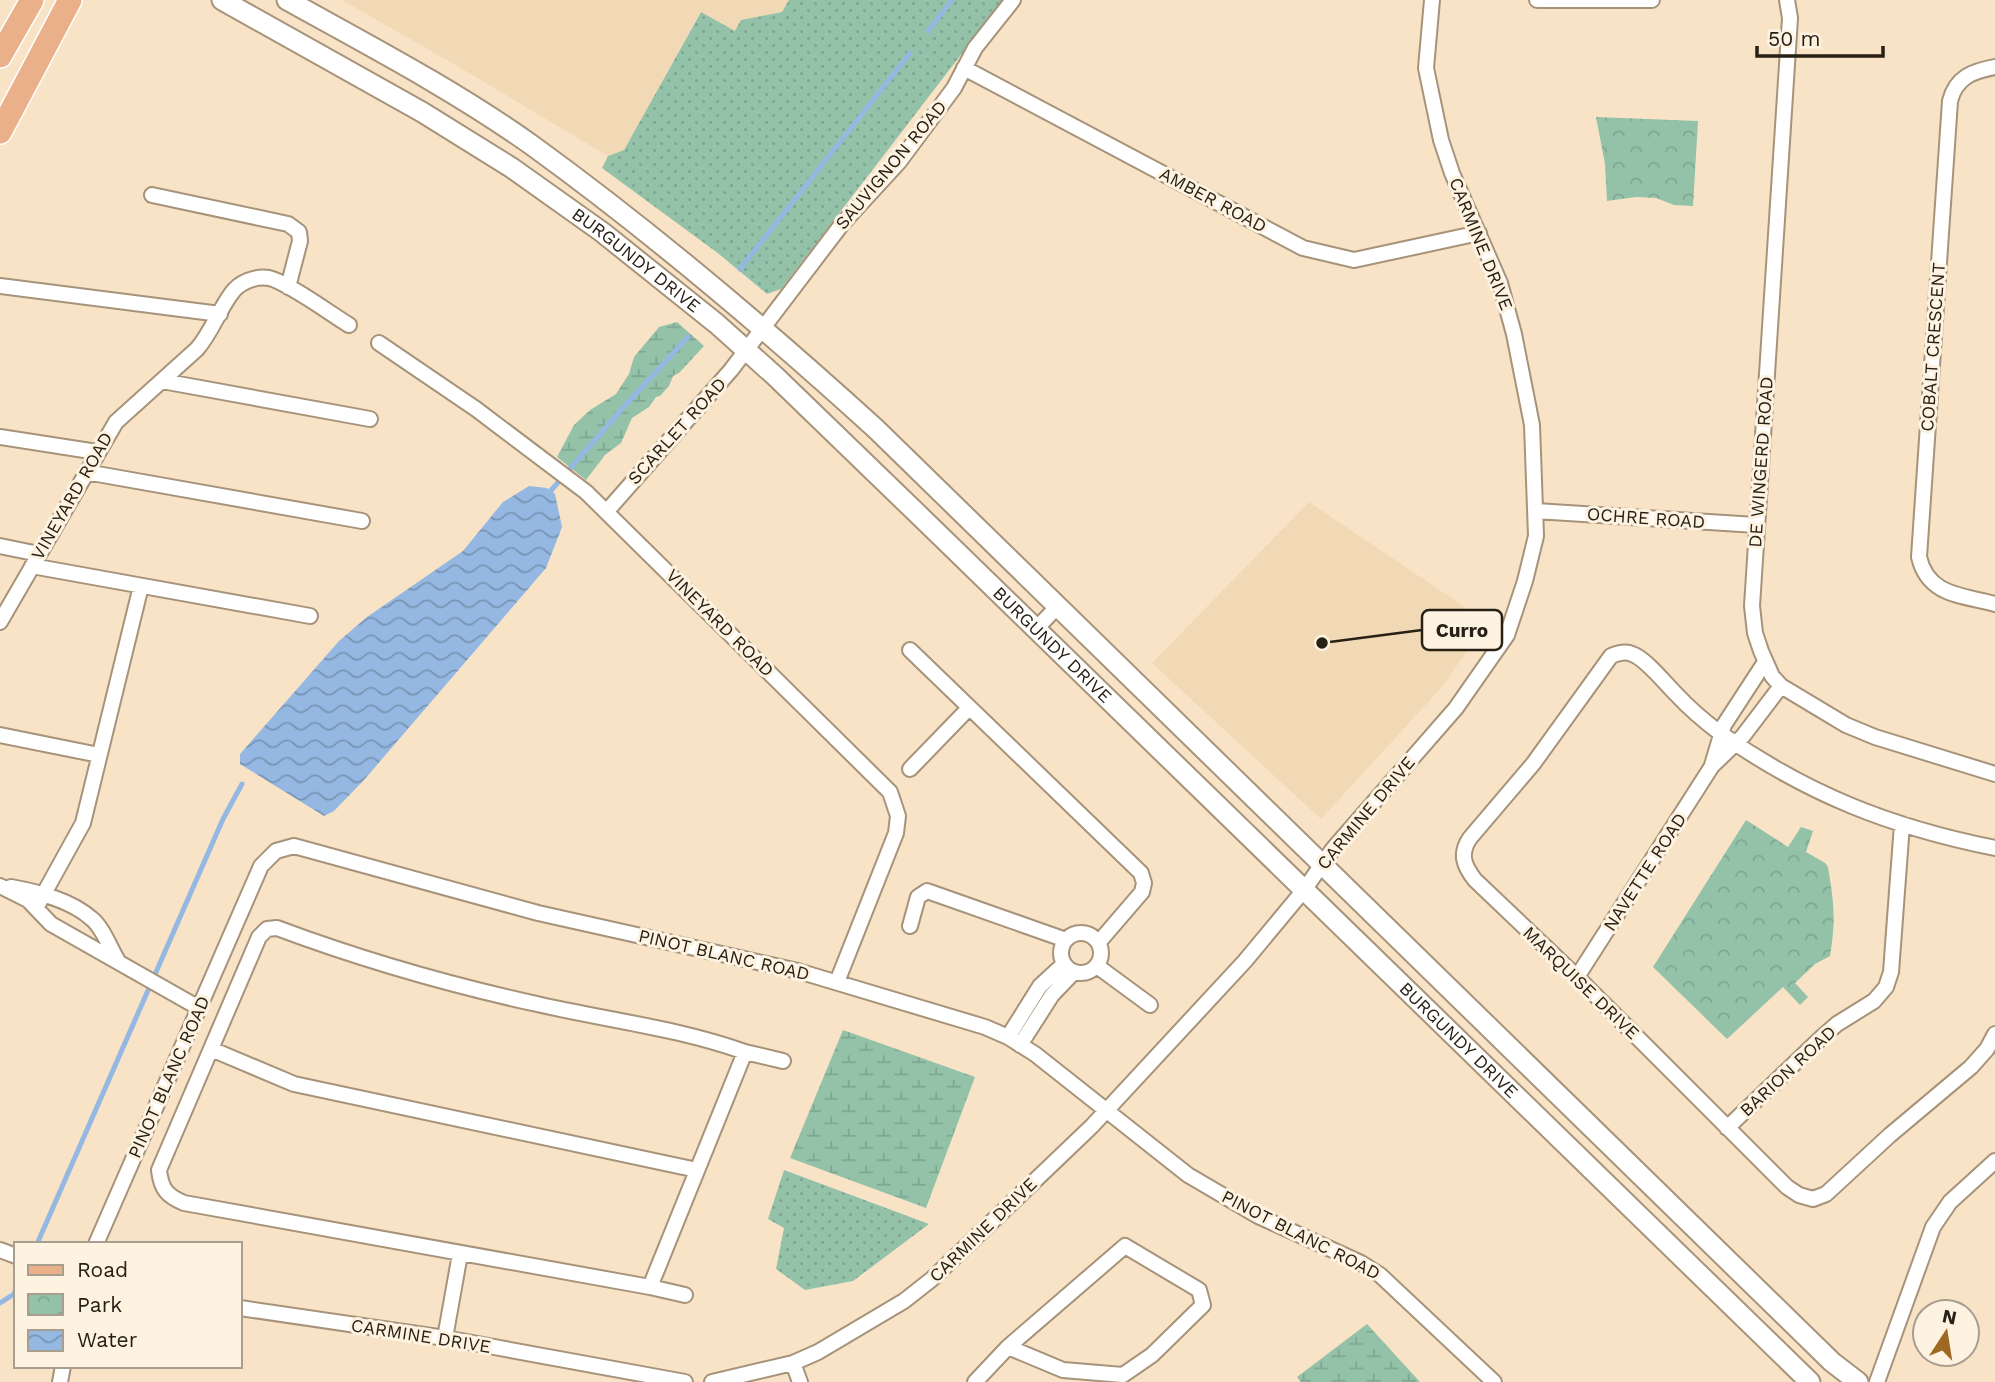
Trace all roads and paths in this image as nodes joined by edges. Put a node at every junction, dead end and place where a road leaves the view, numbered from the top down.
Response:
1 (16, 0) edge
2 (32, 0) edge
3 (70, 0) edge
4 (222, 0) edge
5 (288, 0) edge
6 (1013, 0) edge
7 (1432, 0) edge
8 (1537, 0) edge
9 (1652, 0) edge
10 (1787, 0) edge
11 (0, 28) edge
12 (0, 57) edge
13 (1995, 67) edge
14 (964, 68) junction
15 (0, 132) edge
16 (152, 195) dead end
17 (1479, 233) junction
18 (0, 286) edge
19 (288, 287) junction
20 (220, 314) junction
21 (349, 325) dead end
22 (763, 328) junction
23 (379, 343) dead end
24 (746, 351) junction
25 (162, 381) junction
26 (370, 419) dead end
27 (0, 437) edge
28 (97, 452) junction
29 (86, 472) junction
30 (607, 511) junction
31 (1536, 511) junction
32 (362, 521) dead end
33 (1756, 525) junction
34 (0, 546) edge
35 (35, 560) junction
36 (141, 586) junction
37 (1995, 604) edge
38 (1057, 607) junction
39 (310, 616) dead end
40 (0, 622) edge
41 (1036, 629) junction
42 (910, 650) dead end
43 (1765, 662) junction
44 (1781, 686) junction
45 (969, 708) junction
46 (1720, 733) junction
47 (0, 735) edge
48 (1736, 743) junction
49 (99, 755) junction
50 (1712, 766) junction
51 (910, 769) dead end
52 (1995, 774) edge
53 (1902, 824) junction
54 (1995, 848) edge
55 (1322, 865) junction
56 (0, 886) edge
57 (1304, 890) junction
58 (43, 894) junction
59 (36, 908) junction
60 (910, 926) dead end
61 (1066, 940) junction
62 (1099, 942) junction
63 (125, 966) junction
64 (1097, 966) junction
65 (1069, 968) junction
66 (1577, 977) junction
67 (837, 982) junction
68 (1150, 1005) dead end
69 (199, 1008) junction
70 (1995, 1034) edge
71 (1014, 1041) junction
72 (211, 1049) junction
73 (745, 1052) junction
74 (783, 1061) dead end
75 (1107, 1110) junction
76 (1727, 1128) junction
77 (1995, 1161) edge
78 (697, 1170) junction
79 (97, 1242) edge
80 (460, 1254) junction
81 (650, 1287) junction
82 (685, 1295) dead end
83 (242, 1308) edge
84 (445, 1338) junction
85 (1008, 1347) junction
86 (793, 1363) junction
87 (1123, 1378) edge
88 (685, 1382) edge
89 (712, 1382) edge
90 (800, 1382) edge
91 (975, 1382) edge
92 (1494, 1382) edge
93 (1810, 1382) edge
94 (1858, 1382) edge
95 (1877, 1382) edge

1 - 11 main road
2 - 12 main road
3 - 15 main road
4 - 24 main road, BURGUNDY DRIVE
5 - 22 main road, BURGUNDY DRIVE
6 - 14 street, SAUVIGNON ROAD
7 - 17 street, CARMINE DRIVE
8 - 9 street
10 - 33 street, DE WINGERD ROAD
13 - 37 street, COBALT CRESCENT
14 - 17 street, AMBER ROAD
14 - 22 street, SAUVIGNON ROAD
16 - 19 street
17 - 31 street, CARMINE DRIVE
18 - 20 street
19 - 20 street, VINEYARD ROAD
19 - 21 street, VINEYARD ROAD
20 - 25 street, VINEYARD ROAD
22 - 24 street, SAUVIGNON ROAD
22 - 38 main road, BURGUNDY DRIVE
23 - 30 street, VINEYARD ROAD
24 - 30 street, SCARLET ROAD
24 - 41 main road, BURGUNDY DRIVE
25 - 26 street
25 - 28 street, VINEYARD ROAD
27 - 28 street
28 - 29 street, VINEYARD ROAD
29 - 32 street
29 - 35 street, VINEYARD ROAD
30 - 67 street, VINEYARD ROAD
31 - 33 street, OCHRE ROAD
31 - 55 street, CARMINE DRIVE
33 - 43 street, DE WINGERD ROAD
34 - 35 street
35 - 36 street
35 - 40 street, VINEYARD ROAD
36 - 39 street
36 - 49 street
38 - 41 street
38 - 55 main road, BURGUNDY DRIVE
41 - 57 main road, BURGUNDY DRIVE
42 - 45 street
43 - 44 street, DE WINGERD ROAD
43 - 46 street
44 - 48 street
44 - 52 street, DE WINGERD ROAD
45 - 51 street
45 - 62 street
46 - 48 street, MARQUISE DRIVE
46 - 50 street, NAVETTE ROAD
46 - 66 street, MARQUISE DRIVE
47 - 49 street
48 - 50 street, NAVETTE ROAD
48 - 53 street, MARQUISE DRIVE
49 - 58 street
50 - 66 street, NAVETTE ROAD
53 - 54 street, MARQUISE DRIVE
53 - 76 street, BARION ROAD
55 - 57 street, CARMINE DRIVE
55 - 94 main road, BURGUNDY DRIVE
56 - 58 street
56 - 59 street
57 - 75 street, CARMINE DRIVE
57 - 93 main road, BURGUNDY DRIVE
58 - 59 street
58 - 63 street
59 - 63 street
60 - 61 street
61 - 62 street
61 - 65 street
62 - 64 street
63 - 69 street
64 - 65 street
64 - 68 street
65 - 71 street
66 - 76 street, MARQUISE DRIVE
67 - 69 street, PINOT BLANC ROAD
67 - 71 street, PINOT BLANC ROAD
69 - 79 street, PINOT BLANC ROAD
70 - 76 street, MARQUISE DRIVE
71 - 75 street, PINOT BLANC ROAD
72 - 73 street
72 - 78 street
72 - 80 street
73 - 74 street
73 - 78 street
75 - 86 street, CARMINE DRIVE
75 - 92 street, PINOT BLANC ROAD
77 - 95 street
78 - 81 street
80 - 81 street
80 - 84 street
81 - 82 street
83 - 84 street, CARMINE DRIVE
84 - 88 street, CARMINE DRIVE
85 - 87 street
85 - 87 street
85 - 91 street
86 - 89 street, CARMINE DRIVE
86 - 90 street

